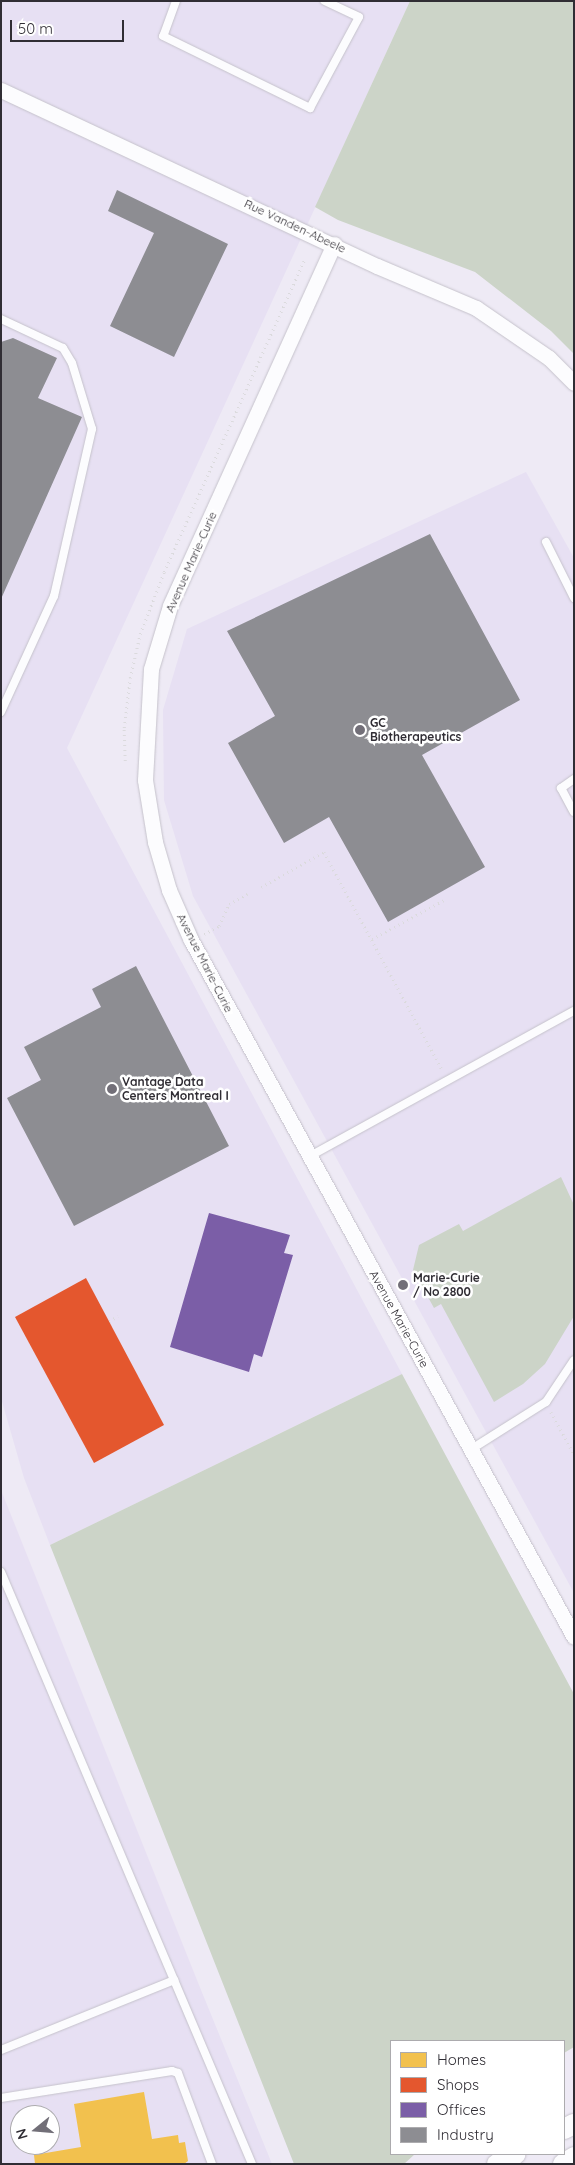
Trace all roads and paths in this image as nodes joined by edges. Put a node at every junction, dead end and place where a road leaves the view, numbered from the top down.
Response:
1 (176, 1) edge
2 (324, 1) edge
3 (1, 90) edge
4 (334, 244) junction
5 (1, 319) edge
6 (574, 383) edge
7 (546, 542) dead end
8 (574, 598) edge
9 (1, 712) edge
10 (574, 779) edge
11 (574, 812) edge
12 (261, 887) dead end
13 (247, 894) dead end
14 (446, 899) dead end
15 (372, 939) junction
16 (191, 940) junction
17 (574, 1011) edge
18 (448, 1080) junction
19 (310, 1156) junction
20 (118, 1316) dead end
21 (109, 1321) dead end
22 (574, 1360) edge
23 (546, 1402) junction
24 (470, 1450) junction
25 (574, 1454) edge
26 (1, 1572) edge
27 (574, 1637) edge
28 (174, 1980) junction
29 (1, 2050) edge
30 (1, 2098) edge
31 (514, 2155) edge
32 (574, 2158) edge
33 (212, 2164) edge
34 (252, 2164) edge
35 (497, 2164) edge
36 (563, 2164) edge

1 - 2 lane
3 - 4 street, Rue Vanden-Abeele
4 - 6 street, Rue Vanden-Abeele
4 - 16 street, Avenue Marie-Curie
5 - 9 lane
7 - 8 lane
10 - 11 lane
12 - 15 path
13 - 16 path
14 - 15 path
15 - 18 path
16 - 19 street, Avenue Marie-Curie
17 - 18 lane
18 - 19 lane
19 - 24 street, Avenue Marie-Curie
20 - 21 path
22 - 23 lane
23 - 24 lane
23 - 25 path
24 - 27 street, Avenue Marie-Curie
26 - 28 lane
28 - 29 lane
28 - 34 lane
30 - 33 lane
31 - 35 street
32 - 36 street

